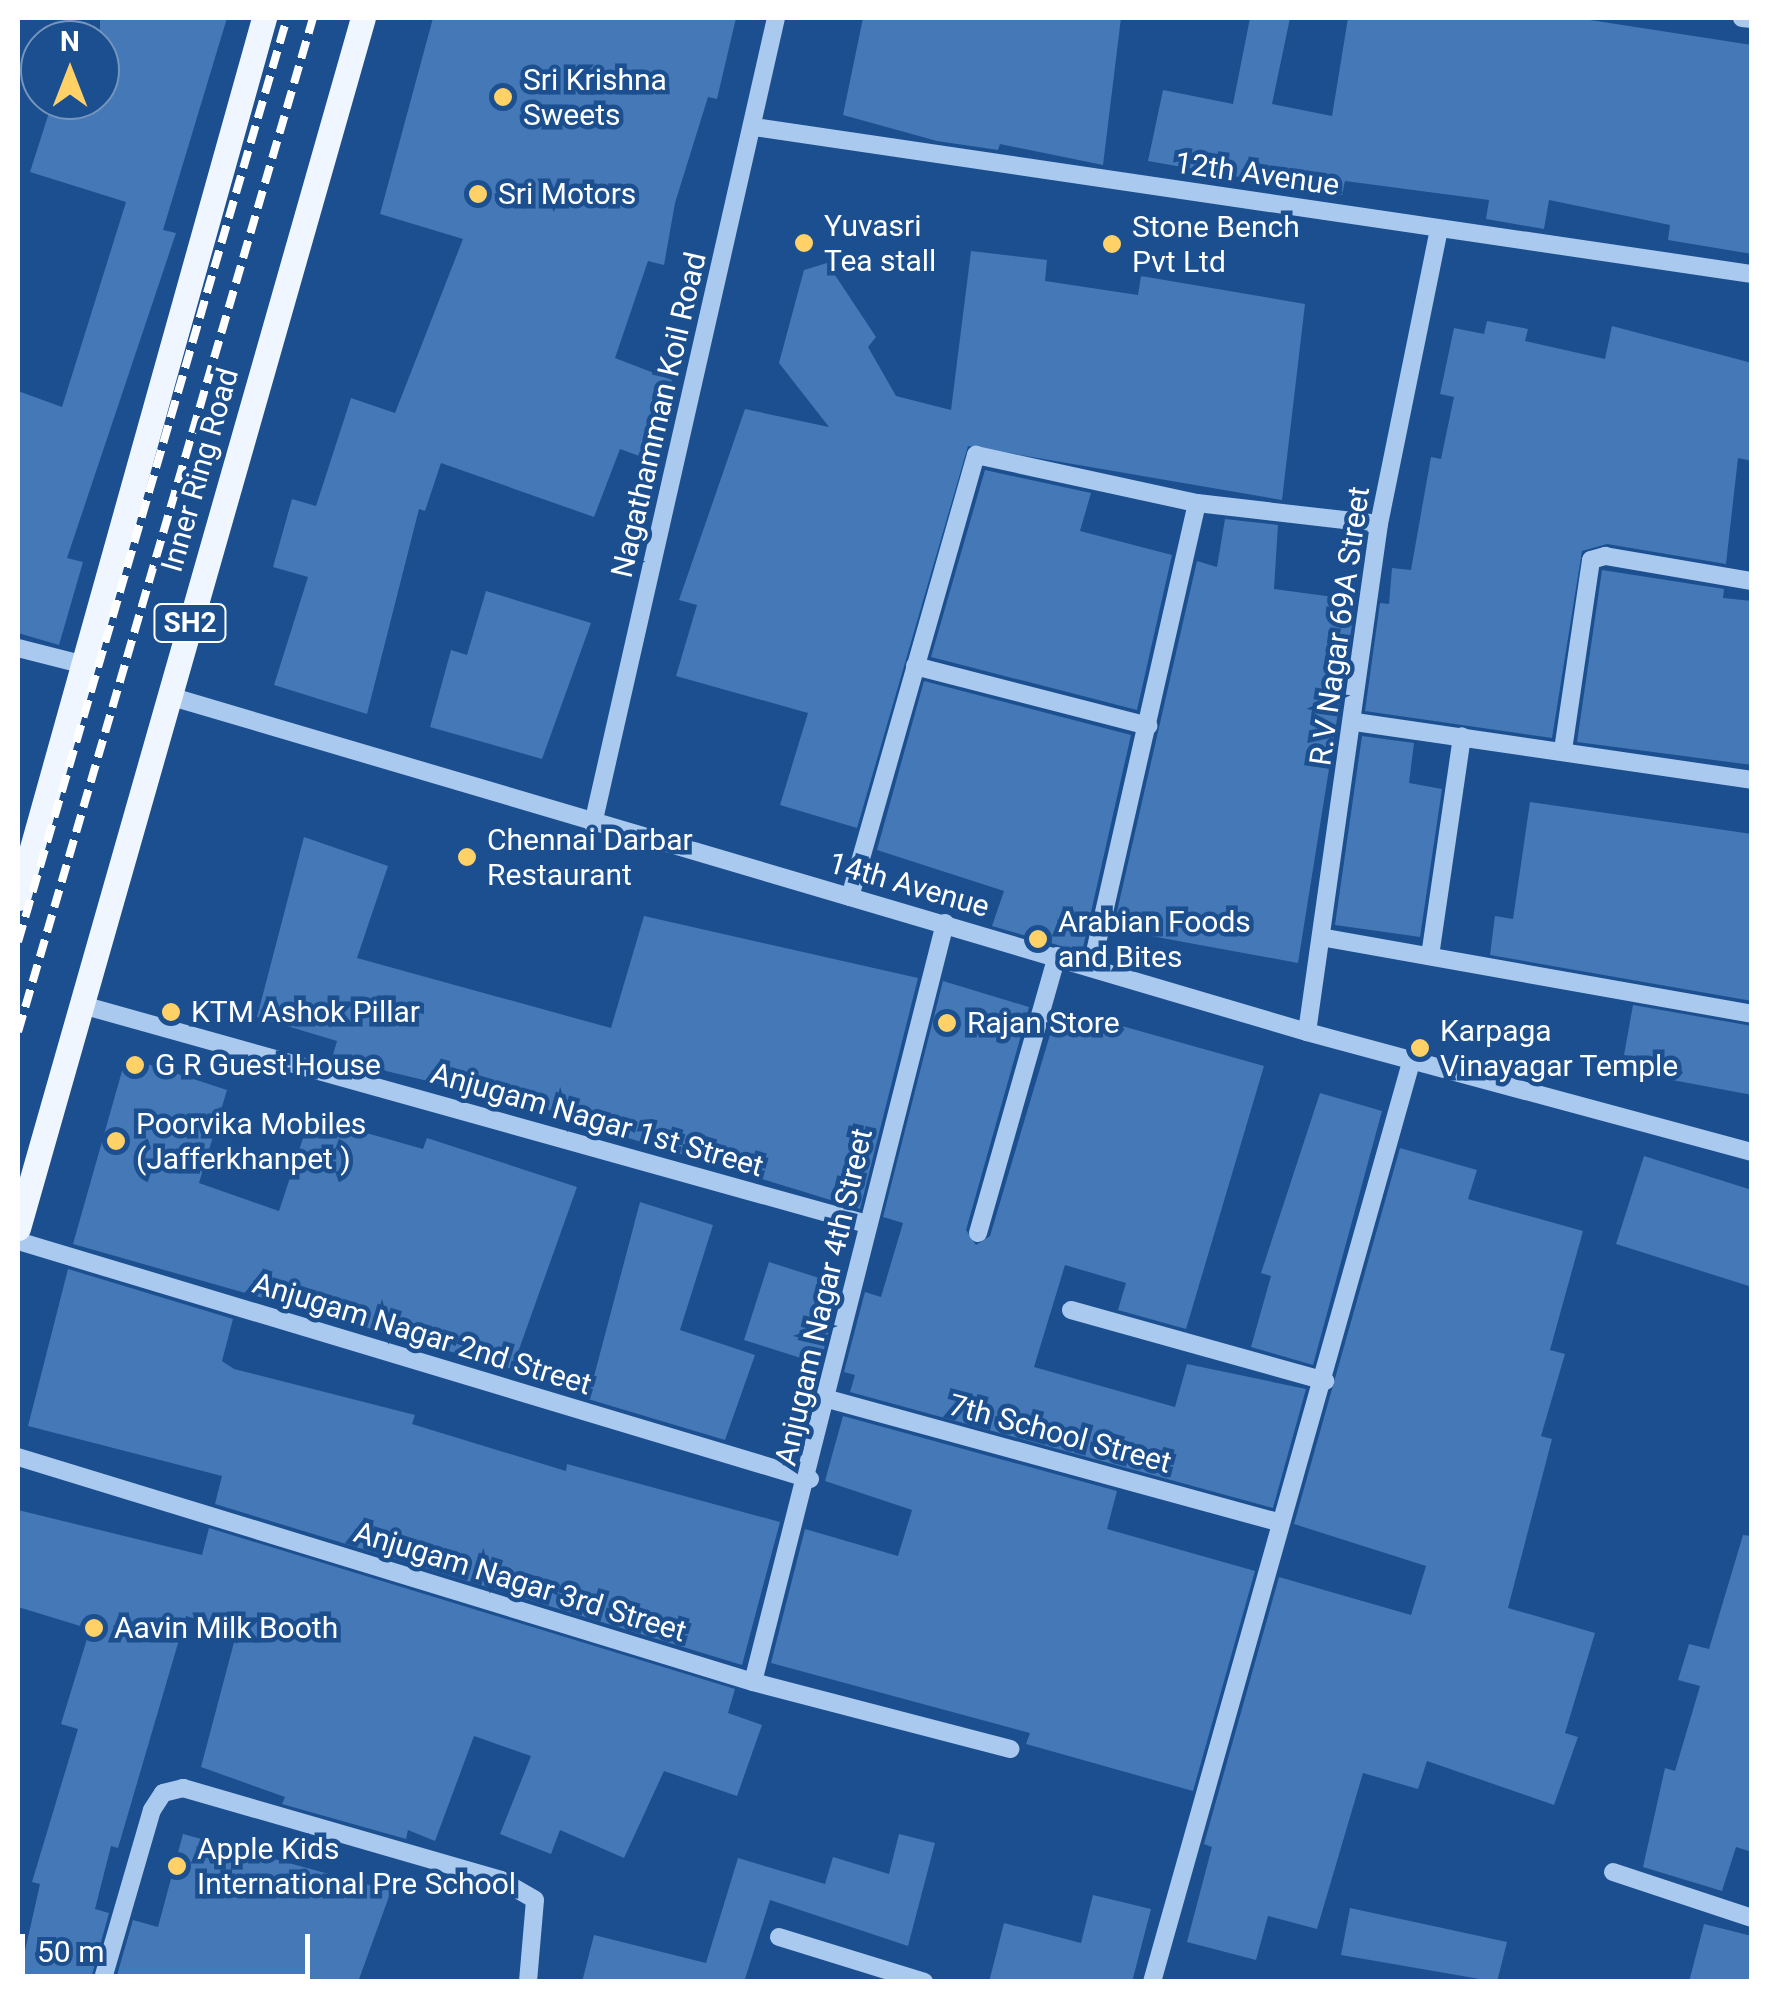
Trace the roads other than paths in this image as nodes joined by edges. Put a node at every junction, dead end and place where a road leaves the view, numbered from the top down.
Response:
1 (264, 18) edge
2 (363, 18) edge
3 (776, 18) edge
4 (1742, 18) edge
5 (1752, 19) edge
6 (754, 127) junction
7 (1439, 229) junction
8 (1752, 274) edge
9 (1197, 503) junction
10 (1379, 524) junction
11 (1752, 581) edge
12 (18, 648) edge
13 (81, 664) junction
14 (914, 666) junction
15 (170, 696) junction
16 (1355, 722) junction
17 (1148, 726) junction
18 (1462, 736) junction
19 (1563, 750) junction
20 (1752, 780) edge
21 (592, 824) junction
22 (850, 897) junction
23 (18, 898) edge
24 (945, 923) junction
25 (1326, 938) junction
26 (1057, 956) junction
27 (1430, 956) junction
28 (1092, 964) junction
29 (82, 1006) junction
30 (1752, 1014) edge
31 (1307, 1032) junction
32 (1412, 1059) junction
33 (1752, 1152) edge
34 (867, 1224) junction
35 (18, 1228) edge
36 (978, 1233) dead end
37 (18, 1241) edge
38 (1070, 1310) dead end
39 (1324, 1381) junction
40 (828, 1399) junction
41 (18, 1457) edge
42 (810, 1480) junction
43 (1277, 1522) junction
44 (753, 1682) junction
45 (1010, 1749) dead end
46 (1612, 1872) dead end
47 (1752, 1918) edge
48 (779, 1937) dead end
49 (102, 1982) edge
50 (528, 1982) edge
51 (924, 1982) edge
52 (1152, 1982) edge

1 - 13 main road, Inner Ring Road
2 - 15 main road, Inner Ring Road / SH2
3 - 6 street, Nagathamman Koil Road
4 - 5 street
6 - 7 street, 12th Avenue
6 - 21 street, Nagathamman Koil Road
7 - 8 street, 12th Avenue
7 - 10 street, R.V Nagar 69A Street
9 - 10 street
9 - 14 street
9 - 17 street
10 - 16 street, R.V Nagar 69A Street
11 - 19 street
12 - 13 street
13 - 23 main road, Inner Ring Road
14 - 17 street
14 - 22 street
15 - 21 street, 14th Avenue
15 - 29 main road, Inner Ring Road / SH2
16 - 18 street
16 - 25 street, R.V Nagar 69A Street
17 - 28 street
18 - 19 street
18 - 27 street
19 - 20 street
21 - 22 street, 14th Avenue
22 - 24 street, 14th Avenue
24 - 26 street, 14th Avenue
24 - 34 street, Anjugam Nagar 4th Street
25 - 27 street
25 - 31 street, R.V Nagar 69A Street
26 - 28 street, 14th Avenue
26 - 36 street
27 - 30 street
28 - 31 street, 14th Avenue
29 - 34 street, Anjugam Nagar 1st Street
29 - 35 main road, Inner Ring Road / SH2
31 - 32 street, 14th Avenue
32 - 33 street, 14th Avenue
32 - 39 street
34 - 40 street, Anjugam Nagar 4th Street
37 - 42 street, Anjugam Nagar 2nd Street
38 - 39 street
39 - 43 street
40 - 42 street, Anjugam Nagar 4th Street
40 - 43 street, 7th School Street
41 - 44 street, Anjugam Nagar 3rd Street
42 - 44 street, Anjugam Nagar 4th Street
43 - 52 street
44 - 45 street, Anjugam Nagar 3rd Street
46 - 47 street
48 - 51 street
49 - 50 street

